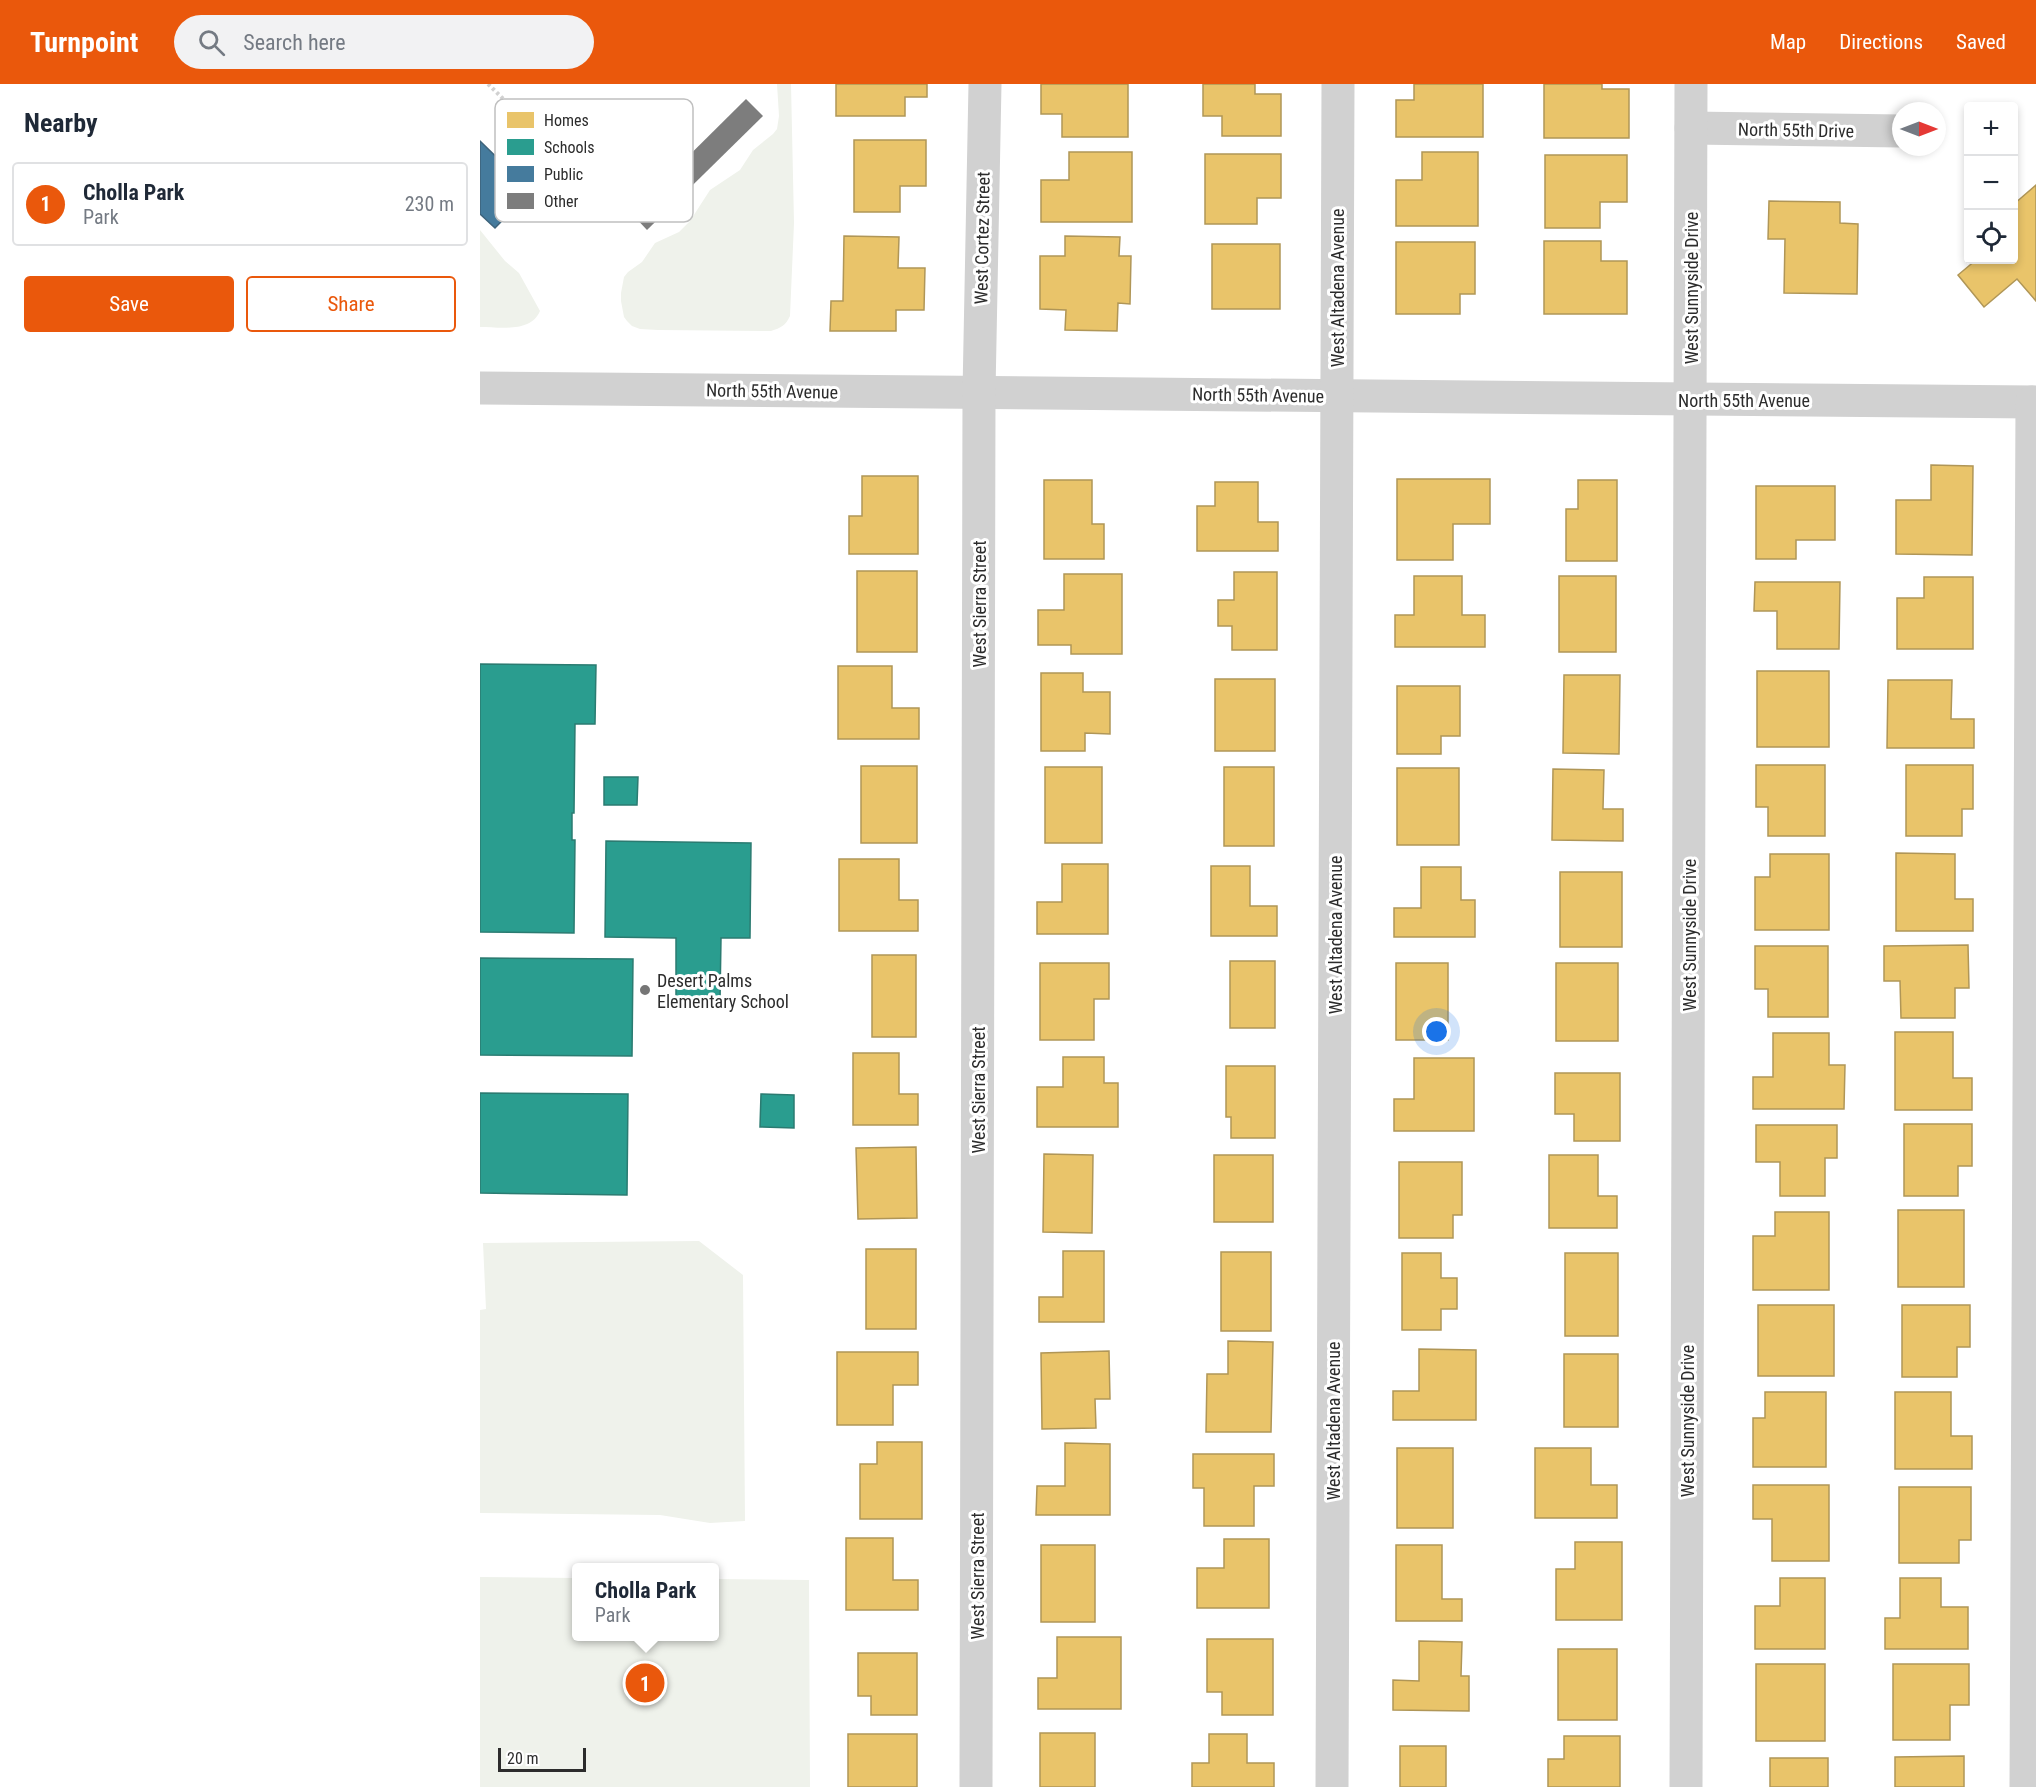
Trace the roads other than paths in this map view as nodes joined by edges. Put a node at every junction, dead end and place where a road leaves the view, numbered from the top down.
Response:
1 (985, 84) edge
2 (1338, 84) edge
3 (1691, 84) edge
4 (1691, 128) junction
5 (1892, 131) edge
6 (480, 388) edge
7 (979, 392) junction
8 (1336, 396) junction
9 (1692, 400) junction
10 (2034, 402) edge
11 (976, 1787) edge
12 (1332, 1787) edge
13 (1686, 1787) edge
14 (2026, 1787) edge

1 - 7 street, West Cortez Street
2 - 8 street, West Altadena Avenue
3 - 4 street, West Sunnyside Drive
4 - 5 street, North 55th Drive
4 - 9 street, West Sunnyside Drive
6 - 7 street, North 55th Avenue
7 - 8 street, North 55th Avenue
7 - 11 street, West Sierra Street
8 - 9 street, North 55th Avenue
8 - 12 street, West Altadena Avenue
9 - 10 street, North 55th Avenue
9 - 13 street, West Sunnyside Drive
10 - 14 street

